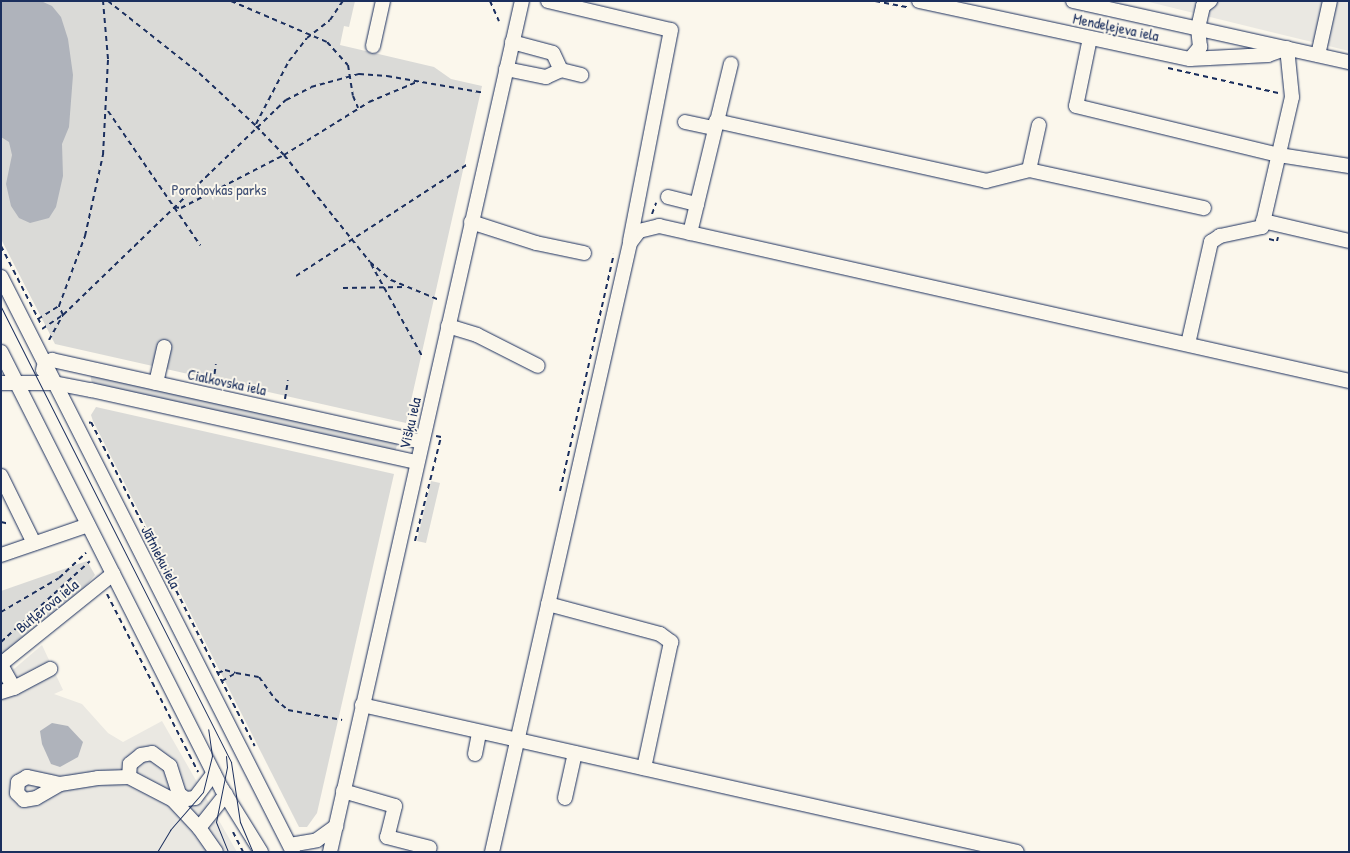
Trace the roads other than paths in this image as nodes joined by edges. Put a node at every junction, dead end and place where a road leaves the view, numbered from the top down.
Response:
1 (383, 1) edge
2 (522, 1) edge
3 (548, 1) edge
4 (919, 1) edge
5 (1074, 1) edge
6 (1210, 1) edge
7 (1330, 1) edge
8 (1138, 8) edge
9 (1198, 28) junction
10 (1090, 38) junction
11 (512, 42) junction
12 (372, 46) dead end
13 (1287, 48) junction
14 (1318, 55) junction
15 (1190, 59) junction
16 (1349, 62) edge
17 (731, 64) dead end
18 (506, 69) junction
19 (561, 70) junction
20 (581, 75) dead end
21 (685, 122) dead end
22 (715, 124) junction
23 (1039, 125) dead end
24 (1279, 155) junction
25 (1349, 166) edge
26 (1029, 170) junction
27 (663, 200) road end
28 (697, 204) junction
29 (1204, 208) dead end
30 (1263, 221) junction
31 (471, 222) junction
32 (690, 233) junction
33 (1349, 241) edge
34 (630, 243) junction
35 (584, 253) dead end
36 (1, 277) edge
37 (448, 326) junction
38 (1188, 344) junction
39 (164, 348) dead end
40 (1, 352) edge
41 (45, 363) junction
42 (538, 366) dead end
43 (1349, 381) edge
44 (39, 382) junction
45 (1, 383) edge
46 (16, 383) junction
47 (54, 383) junction
48 (156, 383) junction
49 (422, 442) junction
50 (417, 462) junction
51 (1, 476) edge
52 (88, 525) junction
53 (34, 544) junction
54 (1, 555) edge
55 (113, 574) junction
56 (548, 604) junction
57 (1, 665) edge
58 (50, 669) dead end
59 (8, 690) edge
60 (362, 705) junction
61 (479, 733) junction
62 (517, 740) junction
63 (575, 753) junction
64 (475, 754) dead end
65 (644, 768) junction
66 (214, 773) junction
67 (129, 777) junction
68 (60, 784) dead end
69 (343, 791) junction
70 (226, 794) junction
71 (564, 798) dead end
72 (336, 826) junction
73 (199, 828) junction
74 (291, 848) edge
75 (430, 848) dead end
76 (216, 852) edge
77 (261, 852) edge
78 (330, 852) edge
79 (492, 852) edge
80 (1017, 852) edge

1 - 12 street
2 - 11 street, Višķu iela
3 - 34 street
4 - 10 street, Mendeļejeva iela
5 - 8 street, Mendeļejeva iela
6 - 9 street
7 - 14 street
8 - 9 street, Mendeļejeva iela
9 - 13 street, Mendeļejeva iela
9 - 15 street
10 - 15 street, Mendeļejeva iela
10 - 24 street
11 - 18 street, Višķu iela
11 - 19 street
13 - 14 street
13 - 15 street, Mendeļejeva iela
13 - 24 street
14 - 16 street
17 - 22 street
18 - 19 street
18 - 31 street, Višķu iela
19 - 20 street
21 - 22 street
22 - 26 street
22 - 28 street
23 - 26 street
24 - 25 street
24 - 30 street
26 - 29 street
27 - 28 street
28 - 32 street
30 - 33 street
30 - 38 street
31 - 35 street
31 - 37 street, Višķu iela
32 - 34 street
32 - 38 street
34 - 56 street
36 - 41 street, Jātnieku iela
37 - 42 street
37 - 49 street, Višķu iela
38 - 43 street
39 - 48 street
40 - 46 street
41 - 44 street
41 - 47 street, Jātnieku iela
41 - 48 street, Cialkovska iela
44 - 46 street
44 - 47 street
45 - 46 street
46 - 52 street
47 - 50 street
47 - 74 street, Jātnieku iela
48 - 49 street, Cialkovska iela
49 - 50 street, Višķu iela
50 - 60 street, Višķu iela
51 - 53 street
52 - 53 street
52 - 55 street
53 - 54 street
55 - 57 street, Butļerova iela
55 - 66 street
56 - 62 street
56 - 65 street
57 - 59 street
58 - 59 street
60 - 61 street
60 - 69 street, Višķu iela
61 - 62 street
61 - 64 street
62 - 63 street
62 - 79 street
63 - 65 street
63 - 71 street
65 - 80 street
66 - 67 street
66 - 70 street
67 - 68 street
67 - 73 street
69 - 72 street, Višķu iela
69 - 75 street
70 - 73 street
70 - 77 street
72 - 74 street
72 - 78 street, Višķu iela
73 - 76 street

